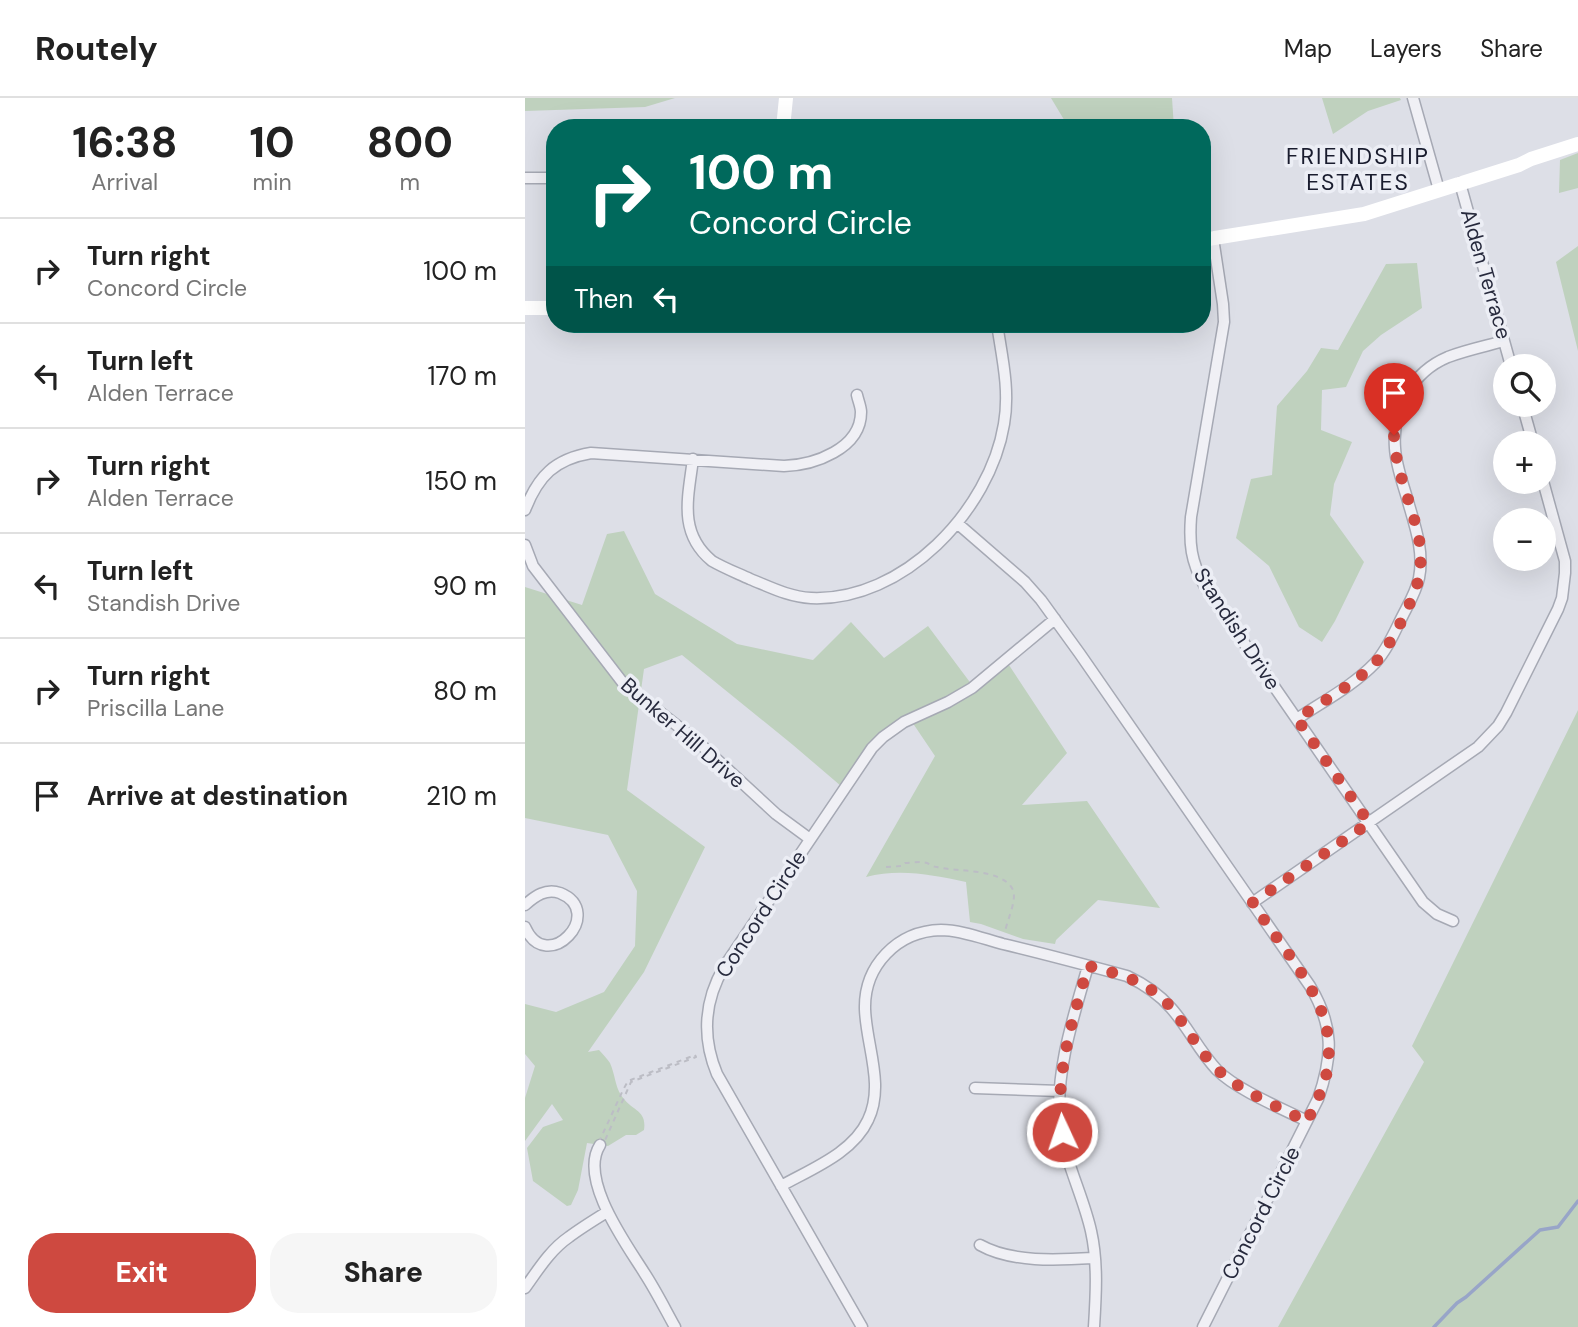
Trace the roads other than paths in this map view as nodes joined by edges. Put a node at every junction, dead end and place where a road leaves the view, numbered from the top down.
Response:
1 (786, 98) edge
2 (1413, 98) edge
3 (784, 119) edge
4 (1578, 144) edge
5 (525, 178) edge
6 (546, 178) edge
7 (1460, 183) junction
8 (1439, 190) junction
9 (1211, 239) edge
10 (1211, 252) edge
11 (525, 308) edge
12 (546, 308) edge
13 (998, 333) edge
14 (1504, 341) junction
15 (1508, 354) edge
16 (857, 395) dead end
17 (692, 463) junction
18 (1547, 494) edge
19 (526, 504) edge
20 (957, 523) junction
21 (525, 545) edge
22 (1055, 619) junction
23 (1297, 719) junction
24 (1369, 823) junction
25 (810, 839) junction
26 (1252, 903) junction
27 (525, 905) edge
28 (1453, 921) dead end
29 (525, 927) edge
30 (1088, 966) junction
31 (975, 1088) dead end
32 (1060, 1091) junction
33 (1307, 1122) junction
34 (600, 1145) road end
35 (781, 1186) junction
36 (607, 1212) junction
37 (980, 1245) dead end
38 (1095, 1258) junction
39 (525, 1288) edge
40 (675, 1327) edge
41 (862, 1327) edge
42 (1094, 1327) edge
43 (1203, 1327) edge

1 - 3 street
2 - 8 street
4 - 7 street
5 - 6 street
7 - 8 street
7 - 14 street, Alden Terrace
8 - 9 street
10 - 23 street, Standish Drive
11 - 12 street
13 - 20 street
14 - 15 street, Alden Terrace
14 - 23 street
16 - 17 street
17 - 19 street
17 - 20 street
18 - 24 street
20 - 22 street
21 - 25 street, Bunker Hill Drive
22 - 25 street, Concord Circle
22 - 26 street
23 - 24 street, Standish Drive
24 - 26 street
24 - 28 street, Standish Drive
25 - 35 street, Concord Circle
26 - 33 street
27 - 29 street
30 - 32 street
30 - 33 street, Concord Circle
30 - 35 street, Concord Circle
31 - 32 street
32 - 38 street
33 - 43 street, Concord Circle
34 - 36 street
35 - 41 street, Concord Circle
36 - 39 street
36 - 40 street
37 - 38 street
38 - 42 street

